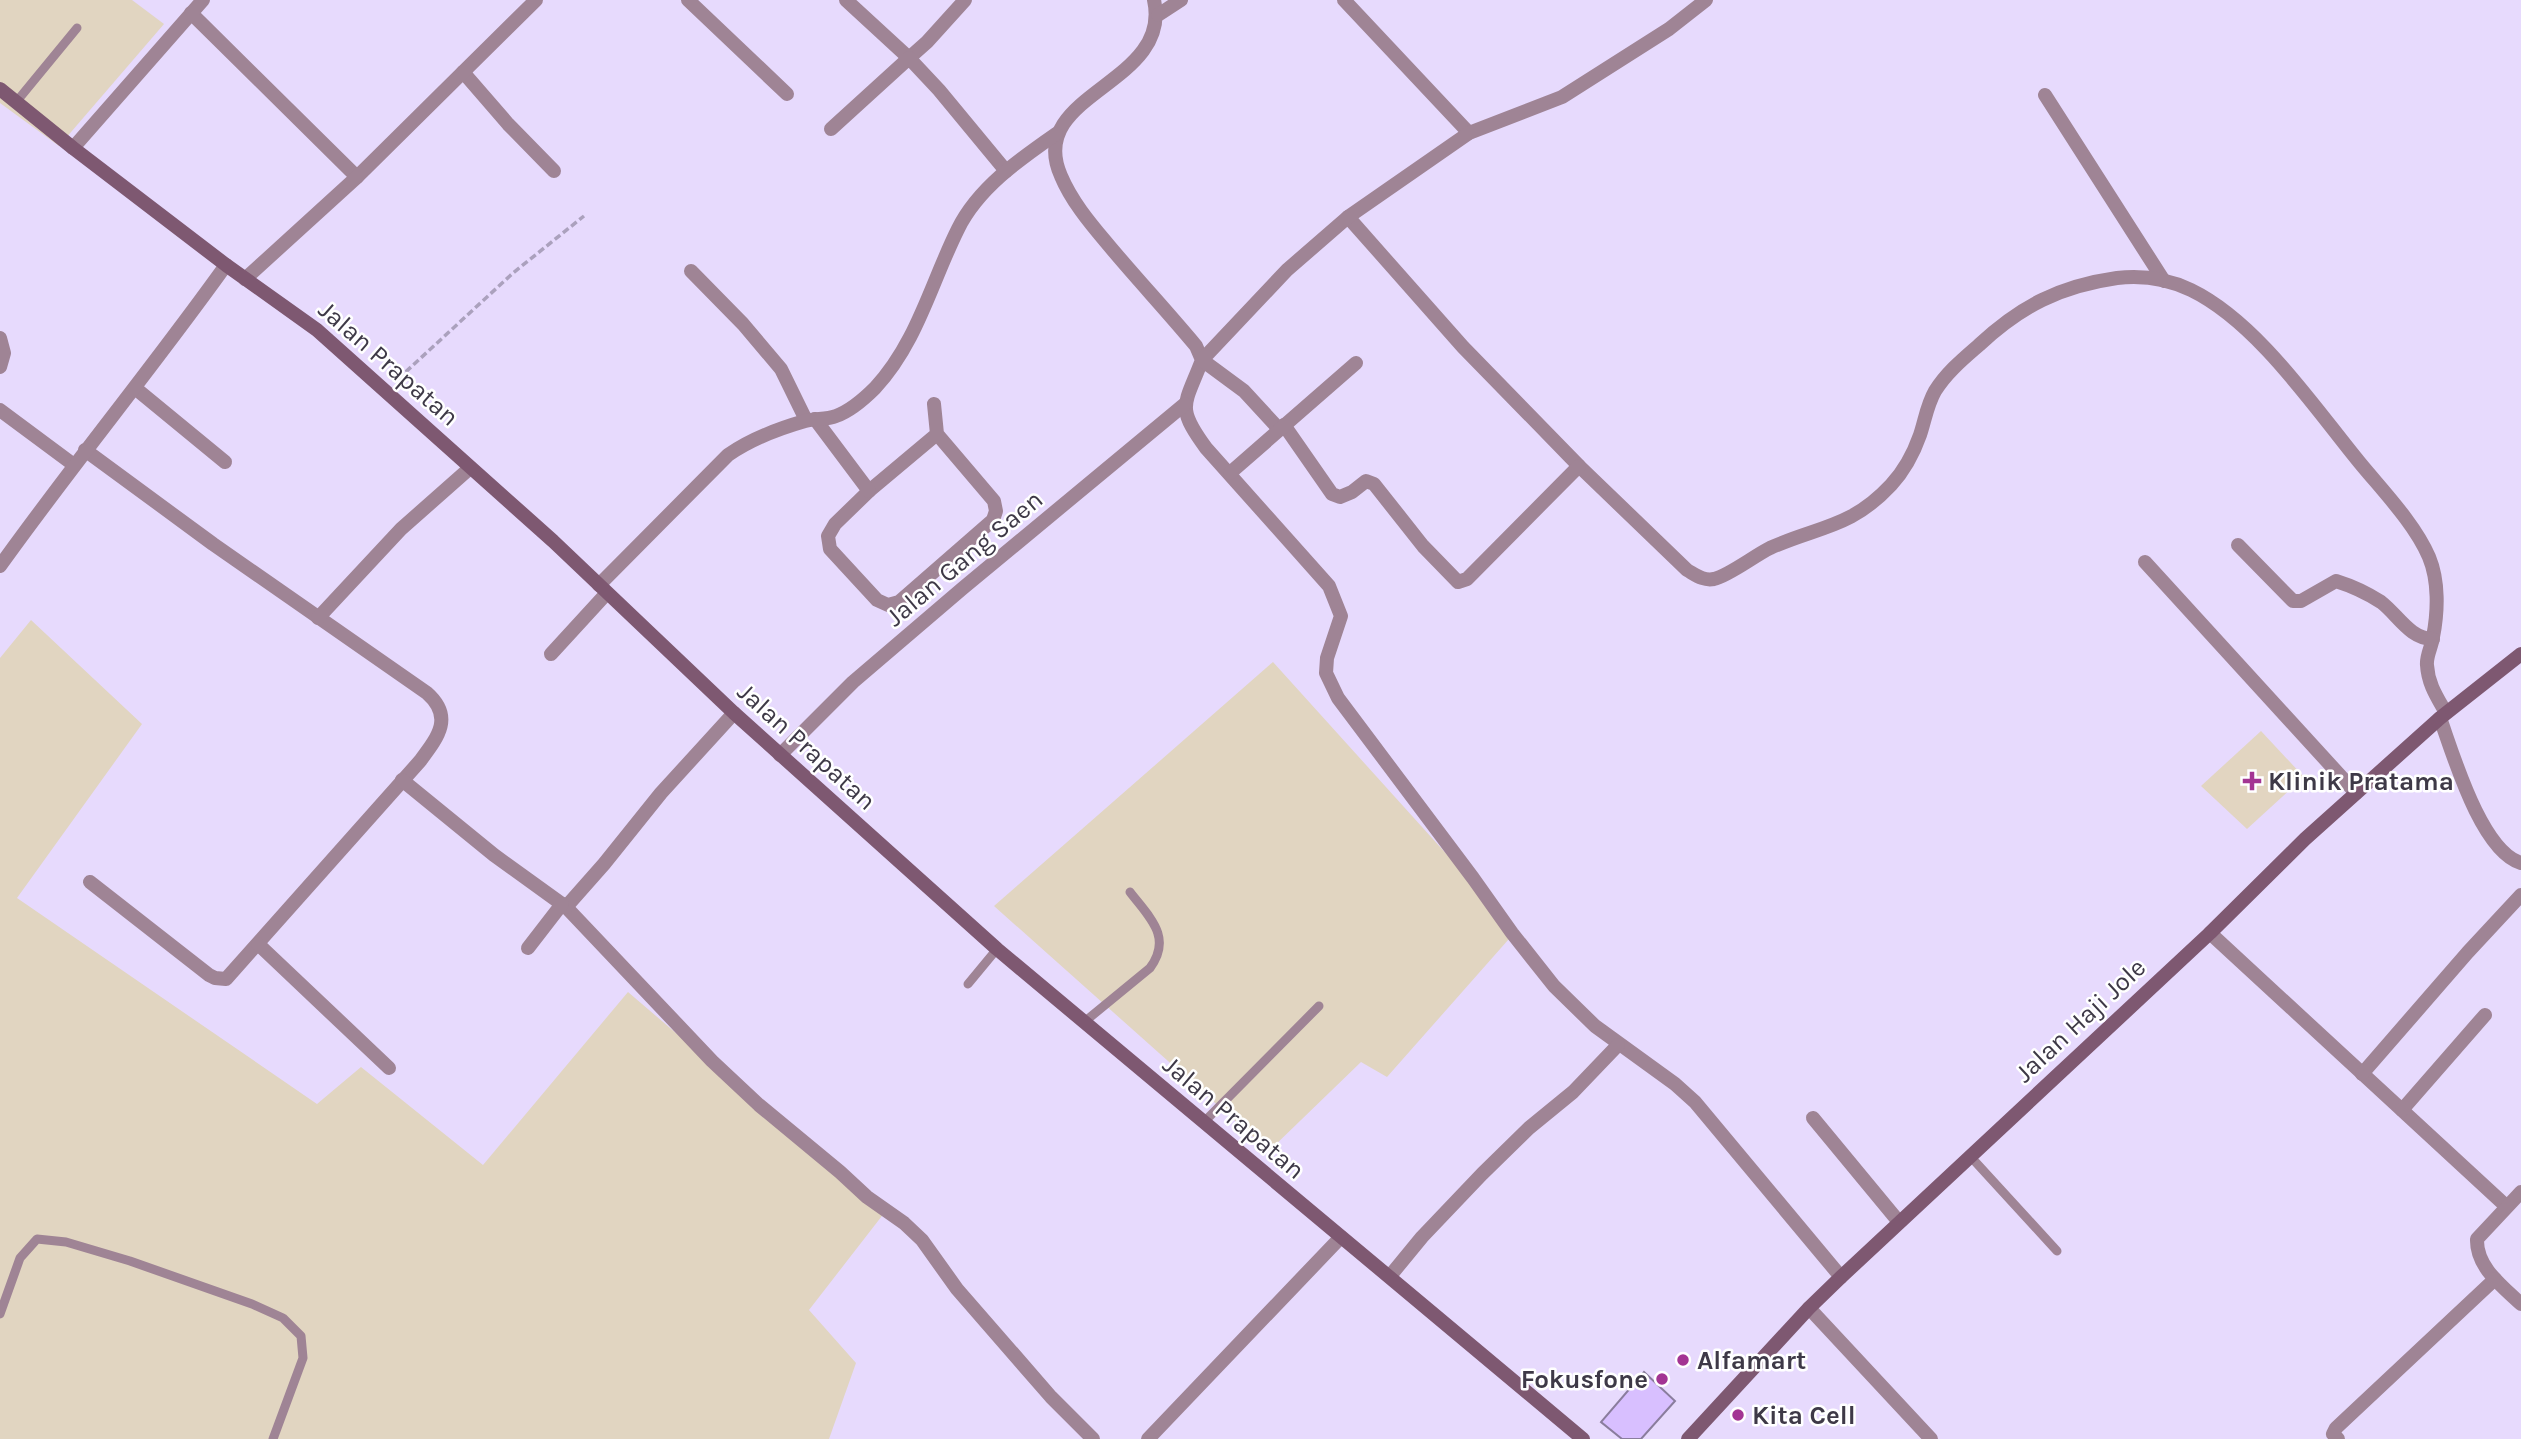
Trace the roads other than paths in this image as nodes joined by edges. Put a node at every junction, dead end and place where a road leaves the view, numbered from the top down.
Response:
1 (203, 0) edge
2 (537, 0) edge
3 (688, 0) edge
4 (846, 0) edge
5 (965, 0) edge
6 (1154, 0) edge
7 (1181, 0) edge
8 (1344, 0) edge
9 (1706, 0) edge
10 (191, 13) junction
11 (1158, 15) junction
12 (77, 28) dead end
13 (909, 58) junction
14 (463, 72) junction
15 (0, 89) edge
16 (787, 94) dead end
17 (2045, 95) dead end
18 (17, 102) junction
19 (831, 130) dead end
20 (1469, 133) junction
21 (1056, 134) junction
22 (73, 148) junction
23 (554, 171) dead end
24 (1006, 171) junction
25 (357, 177) junction
26 (1348, 217) junction
27 (226, 265) junction
28 (691, 271) dead end
29 (245, 279) junction
30 (2164, 281) junction
31 (0, 338) edge
32 (1202, 360) junction
33 (1356, 363) dead end
34 (0, 367) edge
35 (135, 388) junction
36 (934, 404) dead end
37 (1185, 404) junction
38 (0, 411) edge
39 (810, 420) junction
40 (1281, 427) junction
41 (937, 434) junction
42 (85, 450) junction
43 (225, 461) dead end
44 (74, 465) junction
45 (1579, 466) junction
46 (470, 468) junction
47 (1230, 473) junction
48 (869, 491) junction
49 (2238, 545) dead end
50 (2145, 562) dead end
51 (0, 566) edge
52 (603, 590) junction
53 (318, 618) junction
54 (2433, 639) junction
55 (551, 654) dead end
56 (2521, 654) edge
57 (734, 713) junction
58 (2443, 715) junction
59 (780, 755) junction
60 (402, 780) junction
61 (2356, 793) junction
62 (2521, 863) edge
63 (90, 883) dead end
64 (1130, 892) dead end
65 (2521, 895) edge
66 (564, 906) junction
67 (2210, 933) junction
68 (258, 944) junction
69 (528, 948) dead end
70 (997, 949) junction
71 (968, 984) dead end
72 (1319, 1006) dead end
73 (2486, 1015) dead end
74 (1083, 1023) junction
75 (1618, 1045) junction
76 (389, 1068) dead end
77 (2362, 1074) junction
78 (2402, 1110) junction
79 (1813, 1118) dead end
80 (1203, 1123) junction
81 (1970, 1156) junction
82 (2521, 1192) edge
83 (2506, 1206) junction
84 (1899, 1222) junction
85 (1341, 1237) junction
86 (2057, 1251) dead end
87 (1390, 1276) junction
88 (1841, 1277) junction
89 (2495, 1279) junction
90 (2521, 1304) edge
91 (1809, 1308) junction
92 (0, 1314) edge
93 (273, 1439) edge
94 (1093, 1439) edge
95 (1148, 1439) edge
96 (1583, 1439) edge
97 (1688, 1439) edge
98 (1931, 1439) edge
99 (2338, 1439) edge

1 - 10 street
2 - 14 street
3 - 16 street
4 - 13 street
5 - 13 street
6 - 11 street
7 - 11 street
8 - 20 street
9 - 20 street
10 - 22 street
10 - 25 street
11 - 21 street
12 - 18 lane
13 - 19 street
13 - 24 street
14 - 23 street
14 - 25 street
15 - 18 main road, Jalan Prapatan
17 - 30 street
18 - 22 main road, Jalan Prapatan
20 - 26 street
21 - 24 street
21 - 32 street
22 - 27 main road, Jalan Prapatan
24 - 39 street
25 - 29 street
26 - 32 street
26 - 45 street
27 - 29 main road, Jalan Prapatan
27 - 35 street
28 - 39 street
29 - 46 main road, Jalan Prapatan
30 - 45 street
30 - 54 street
31 - 34 street
32 - 37 street
32 - 40 street
33 - 40 street
35 - 42 street
35 - 43 street
36 - 41 street
37 - 47 street
37 - 59 street, Jalan Gang Saen
38 - 44 street
39 - 48 street
39 - 52 street
40 - 45 street
40 - 47 street
41 - 48 street
41 - 48 street
42 - 44 street
42 - 53 street
44 - 51 street
46 - 52 main road, Jalan Prapatan
46 - 53 street
47 - 75 street
49 - 54 street
50 - 61 street
52 - 55 street
52 - 57 main road, Jalan Prapatan
53 - 60 street
54 - 58 street
56 - 58 main road, Jalan Haji Jole
57 - 59 main road, Jalan Prapatan
57 - 66 street
58 - 61 main road, Jalan Haji Jole
58 - 62 street
59 - 70 main road, Jalan Prapatan
60 - 66 street
60 - 68 street
61 - 67 main road, Jalan Haji Jole
63 - 68 street
64 - 74 lane
65 - 77 street
66 - 69 street
66 - 94 street
67 - 77 street
67 - 81 main road, Jalan Haji Jole
68 - 76 street
70 - 71 lane
70 - 74 main road, Jalan Prapatan
72 - 80 lane
73 - 78 street
74 - 80 main road, Jalan Prapatan
75 - 87 street
75 - 88 street
77 - 78 street
78 - 83 street
79 - 84 street
80 - 85 main road, Jalan Prapatan
81 - 84 main road, Jalan Haji Jole
81 - 86 lane
82 - 83 street
83 - 89 street
84 - 88 main road, Jalan Haji Jole
85 - 87 main road, Jalan Prapatan
85 - 95 street
87 - 96 main road, Jalan Prapatan
88 - 91 main road, Jalan Haji Jole
89 - 90 street
89 - 99 street
91 - 97 main road, Jalan Haji Jole
91 - 98 street
92 - 93 lane

